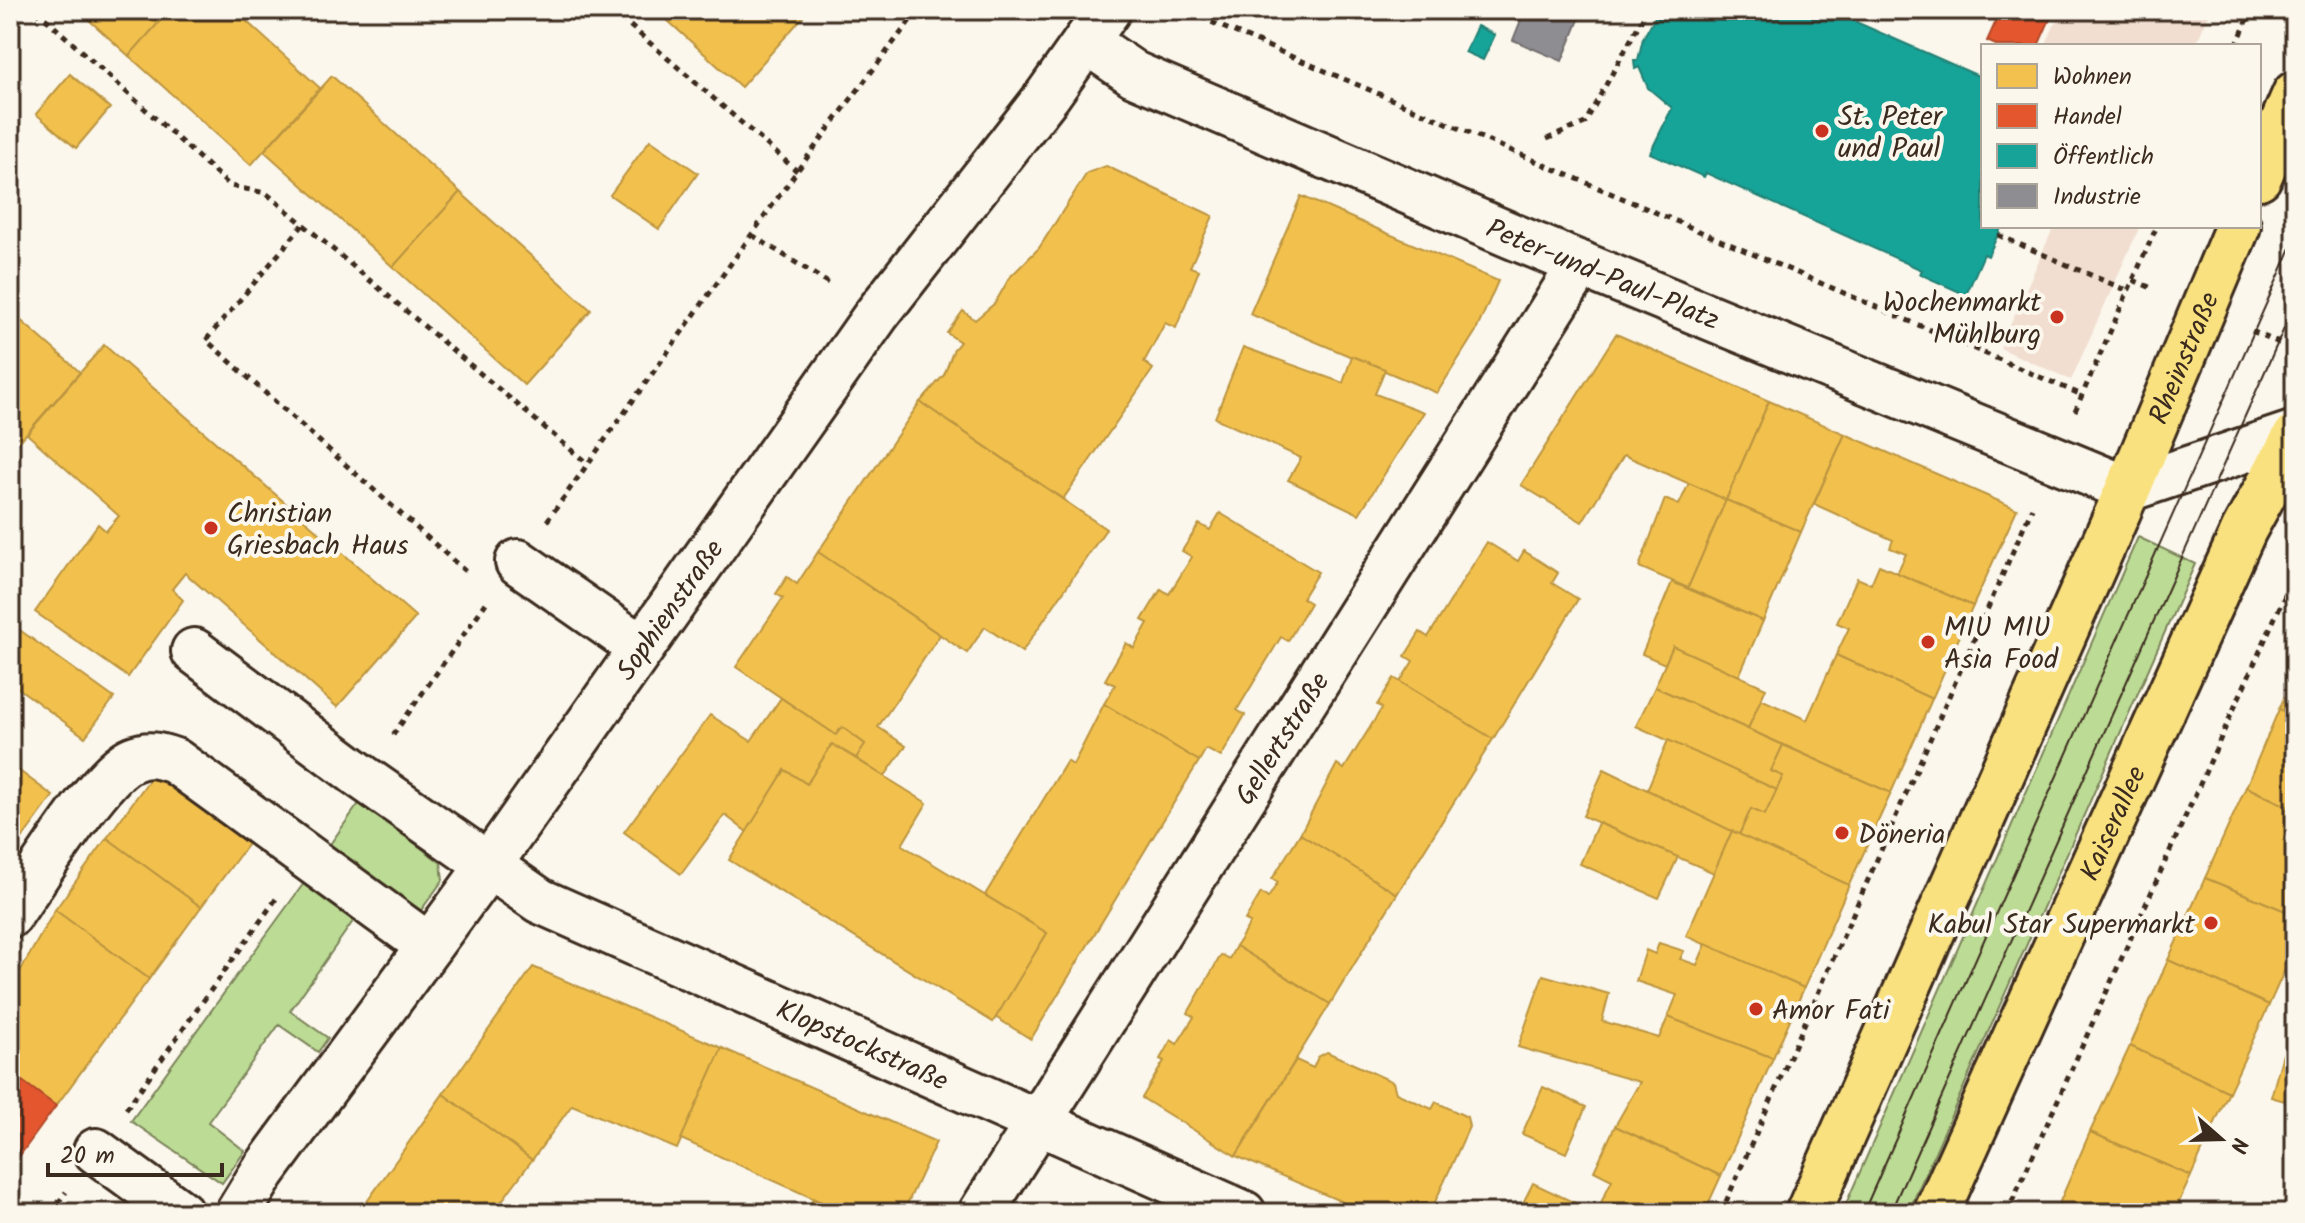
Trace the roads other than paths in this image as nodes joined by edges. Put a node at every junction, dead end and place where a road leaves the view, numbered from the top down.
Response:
1 (1097, 25) edge
2 (2295, 94) edge
3 (2261, 172) edge
4 (2237, 228) edge
5 (1581, 264) junction
6 (2295, 435) edge
7 (2128, 489) junction
8 (505, 578) road end
9 (640, 647) junction
10 (194, 651) dead end
11 (489, 865) junction
12 (10, 915) edge
13 (429, 946) junction
14 (1039, 1122) junction
15 (96, 1151) road end
16 (181, 1213) edge
17 (238, 1213) edge
18 (981, 1213) edge
19 (1243, 1213) edge
20 (1808, 1213) edge
21 (1936, 1213) edge

1 - 5 street, Peter-und-Paul-Platz
1 - 9 street, Sophienstraße
2 - 3 main road
4 - 7 main road, Rheinstraße
5 - 7 street, Peter-und-Paul-Platz
5 - 14 street, Gellertstraße
6 - 7 street
6 - 21 main road, Kaiserallee
7 - 20 main road
8 - 9 street
9 - 11 street, Sophienstraße
10 - 11 street, Klopstockstraße
11 - 13 street, Sophienstraße
11 - 14 street, Klopstockstraße
12 - 13 street
13 - 17 street, Sophienstraße
14 - 18 street, Gellertstraße
14 - 19 street, Klopstockstraße
15 - 16 street

